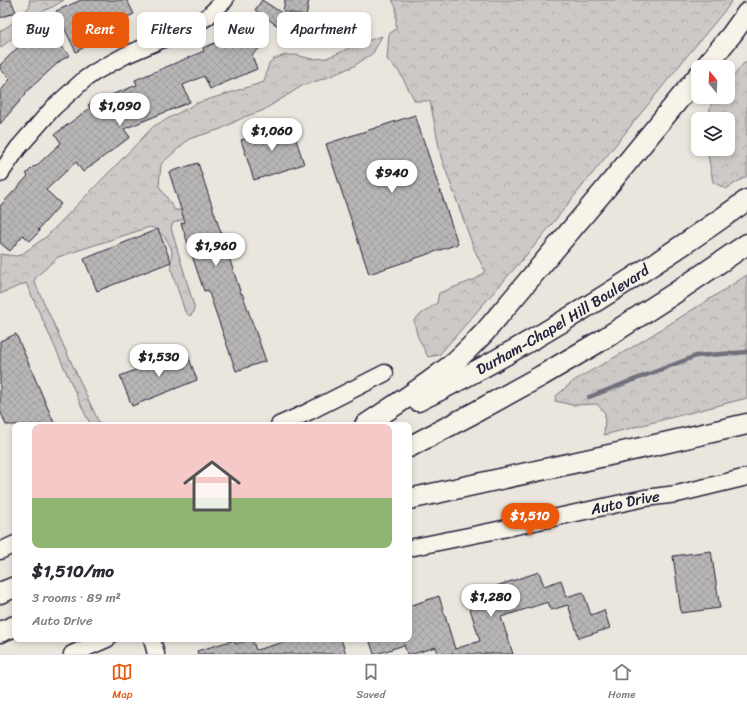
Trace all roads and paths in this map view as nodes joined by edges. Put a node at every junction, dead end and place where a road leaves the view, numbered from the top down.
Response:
1 (225, 0) edge
2 (747, 13) edge
3 (740, 30) edge
4 (712, 60) edge
5 (691, 85) edge
6 (0, 174) edge
7 (747, 200) edge
8 (747, 244) edge
9 (385, 373) dead end
10 (286, 422) edge
11 (369, 422) edge
12 (377, 422) edge
13 (747, 424) edge
14 (412, 445) edge
15 (747, 478) edge
16 (412, 498) edge
17 (12, 545) edge
18 (412, 547) edge
19 (0, 551) edge
20 (12, 588) edge
21 (0, 593) edge
22 (12, 627) edge
23 (0, 632) edge
24 (99, 642) edge
25 (153, 642) edge
26 (72, 654) edge
27 (156, 654) edge

1 - 6 street
2 - 3 main road
3 - 4 main road
5 - 11 main road
7 - 12 main road, Durham-Chapel Hill Boulevard
8 - 14 main road
9 - 10 street
13 - 16 main road
15 - 18 street, Auto Drive
17 - 19 street
20 - 21 main road
22 - 23 main road
24 - 26 street
25 - 27 street

